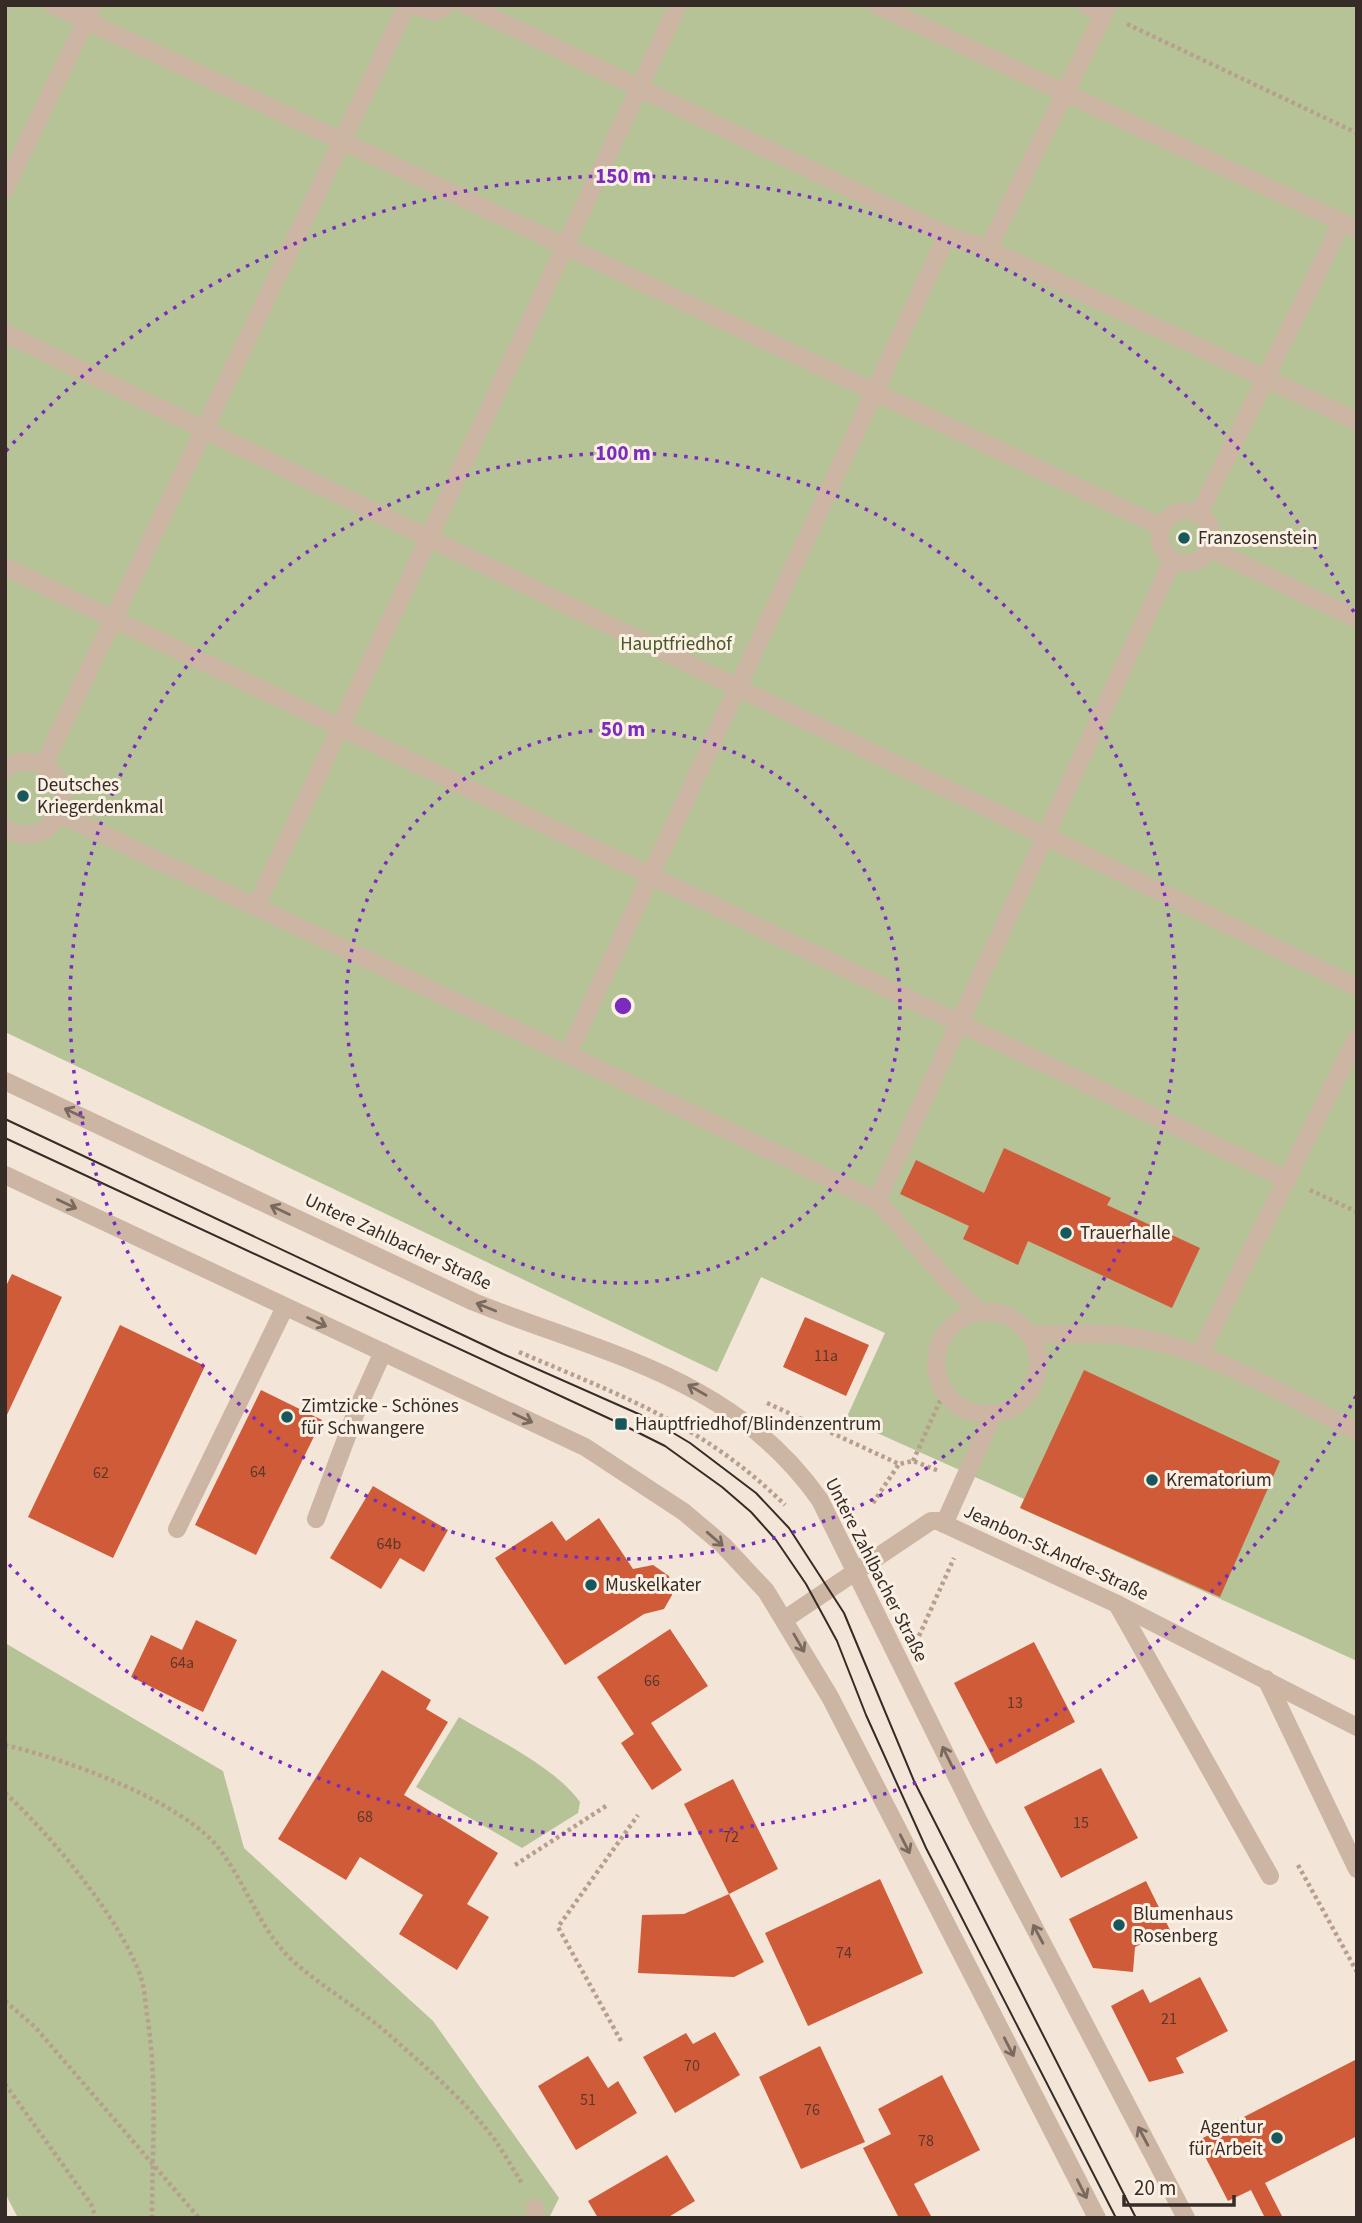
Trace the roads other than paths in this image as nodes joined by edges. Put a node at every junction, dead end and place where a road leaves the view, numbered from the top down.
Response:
1 (53, 5) edge
2 (409, 5) edge
3 (447, 5) edge
4 (466, 5) edge
5 (678, 5) edge
6 (877, 5) edge
7 (1086, 5) edge
8 (1106, 9) edge
9 (89, 13) edge
10 (639, 88) junction
11 (1064, 94) junction
12 (340, 141) junction
13 (5, 189) edge
14 (1350, 225) edge
15 (947, 236) junction
16 (564, 248) junction
17 (988, 248) junction
18 (5, 333) edge
19 (1267, 379) junction
20 (875, 390) junction
21 (1357, 421) edge
22 (204, 429) junction
23 (1199, 514) junction
24 (1162, 527) junction
25 (431, 539) junction
26 (1209, 548) junction
27 (1173, 559) junction
28 (5, 567) edge
29 (113, 619) junction
30 (1357, 619) edge
31 (737, 687) junction
32 (341, 728) junction
33 (43, 766) junction
34 (5, 769) edge
35 (60, 814) junction
36 (6, 831) edge
37 (1047, 838) junction
38 (650, 875) junction
39 (257, 907) junction
40 (1357, 987) edge
41 (961, 1024) junction
42 (1357, 1037) edge
43 (568, 1054) junction
44 (5, 1081) edge
45 (5, 1175) edge
46 (1287, 1180) junction
47 (877, 1201) junction
48 (285, 1307) junction
49 (981, 1312) junction
50 (1030, 1334) junction
51 (383, 1352) junction
52 (1200, 1354) junction
53 (993, 1415) junction
54 (1357, 1431) edge
55 (316, 1518) dead end
56 (944, 1524) junction
57 (177, 1529) dead end
58 (857, 1572) junction
59 (1116, 1604) junction
60 (785, 1619) junction
61 (1266, 1679) junction
62 (1357, 1727) edge
63 (1357, 1869) edge
64 (1270, 1875) dead end
65 (1097, 2218) edge
66 (1186, 2218) edge

1 - 9 street
2 - 3 street
2 - 12 street
4 - 10 street
5 - 10 street
6 - 11 street
7 - 8 street
8 - 11 street
9 - 12 street
9 - 13 street
10 - 15 street
10 - 16 street
11 - 14 street
11 - 17 street
12 - 16 street
12 - 22 street
14 - 19 street
15 - 17 street
15 - 20 street
16 - 20 street
16 - 25 street
17 - 19 street
18 - 22 street
19 - 21 street
19 - 23 street
20 - 24 street
20 - 31 street
22 - 25 street
22 - 29 street
23 - 24 street
23 - 26 street
24 - 27 street
25 - 31 street
25 - 32 street
26 - 27 street
26 - 30 street
27 - 37 street
28 - 29 street
29 - 32 street
29 - 33 street
31 - 37 street
31 - 38 street
32 - 38 street
32 - 39 street
33 - 34 street
33 - 35 street
35 - 36 street
35 - 39 street
37 - 40 street
37 - 41 street
38 - 41 street
38 - 43 street
39 - 43 street
41 - 46 street
41 - 47 street
42 - 46 street
43 - 47 street
58 -> 44 street, Untere Zahlbacher Straße
45 -> 48 street
46 - 52 street
47 - 49 street
48 -> 51 street
48 - 57 street
49 - 50 street
49 - 53 street
50 - 52 street
50 - 53 street
51 - 55 street
51 -> 60 street
52 - 54 street
53 - 56 street
56 - 58 street, Jeanbon-St.Andre-Straße
56 - 59 street, Jeanbon-St.Andre-Straße
58 - 60 street, Jeanbon-St.Andre-Straße
66 -> 58 street, Untere Zahlbacher Straße
59 - 61 street, Jeanbon-St.Andre-Straße
59 - 64 street
60 -> 65 street
61 - 62 street, Jeanbon-St.Andre-Straße
61 - 63 street

